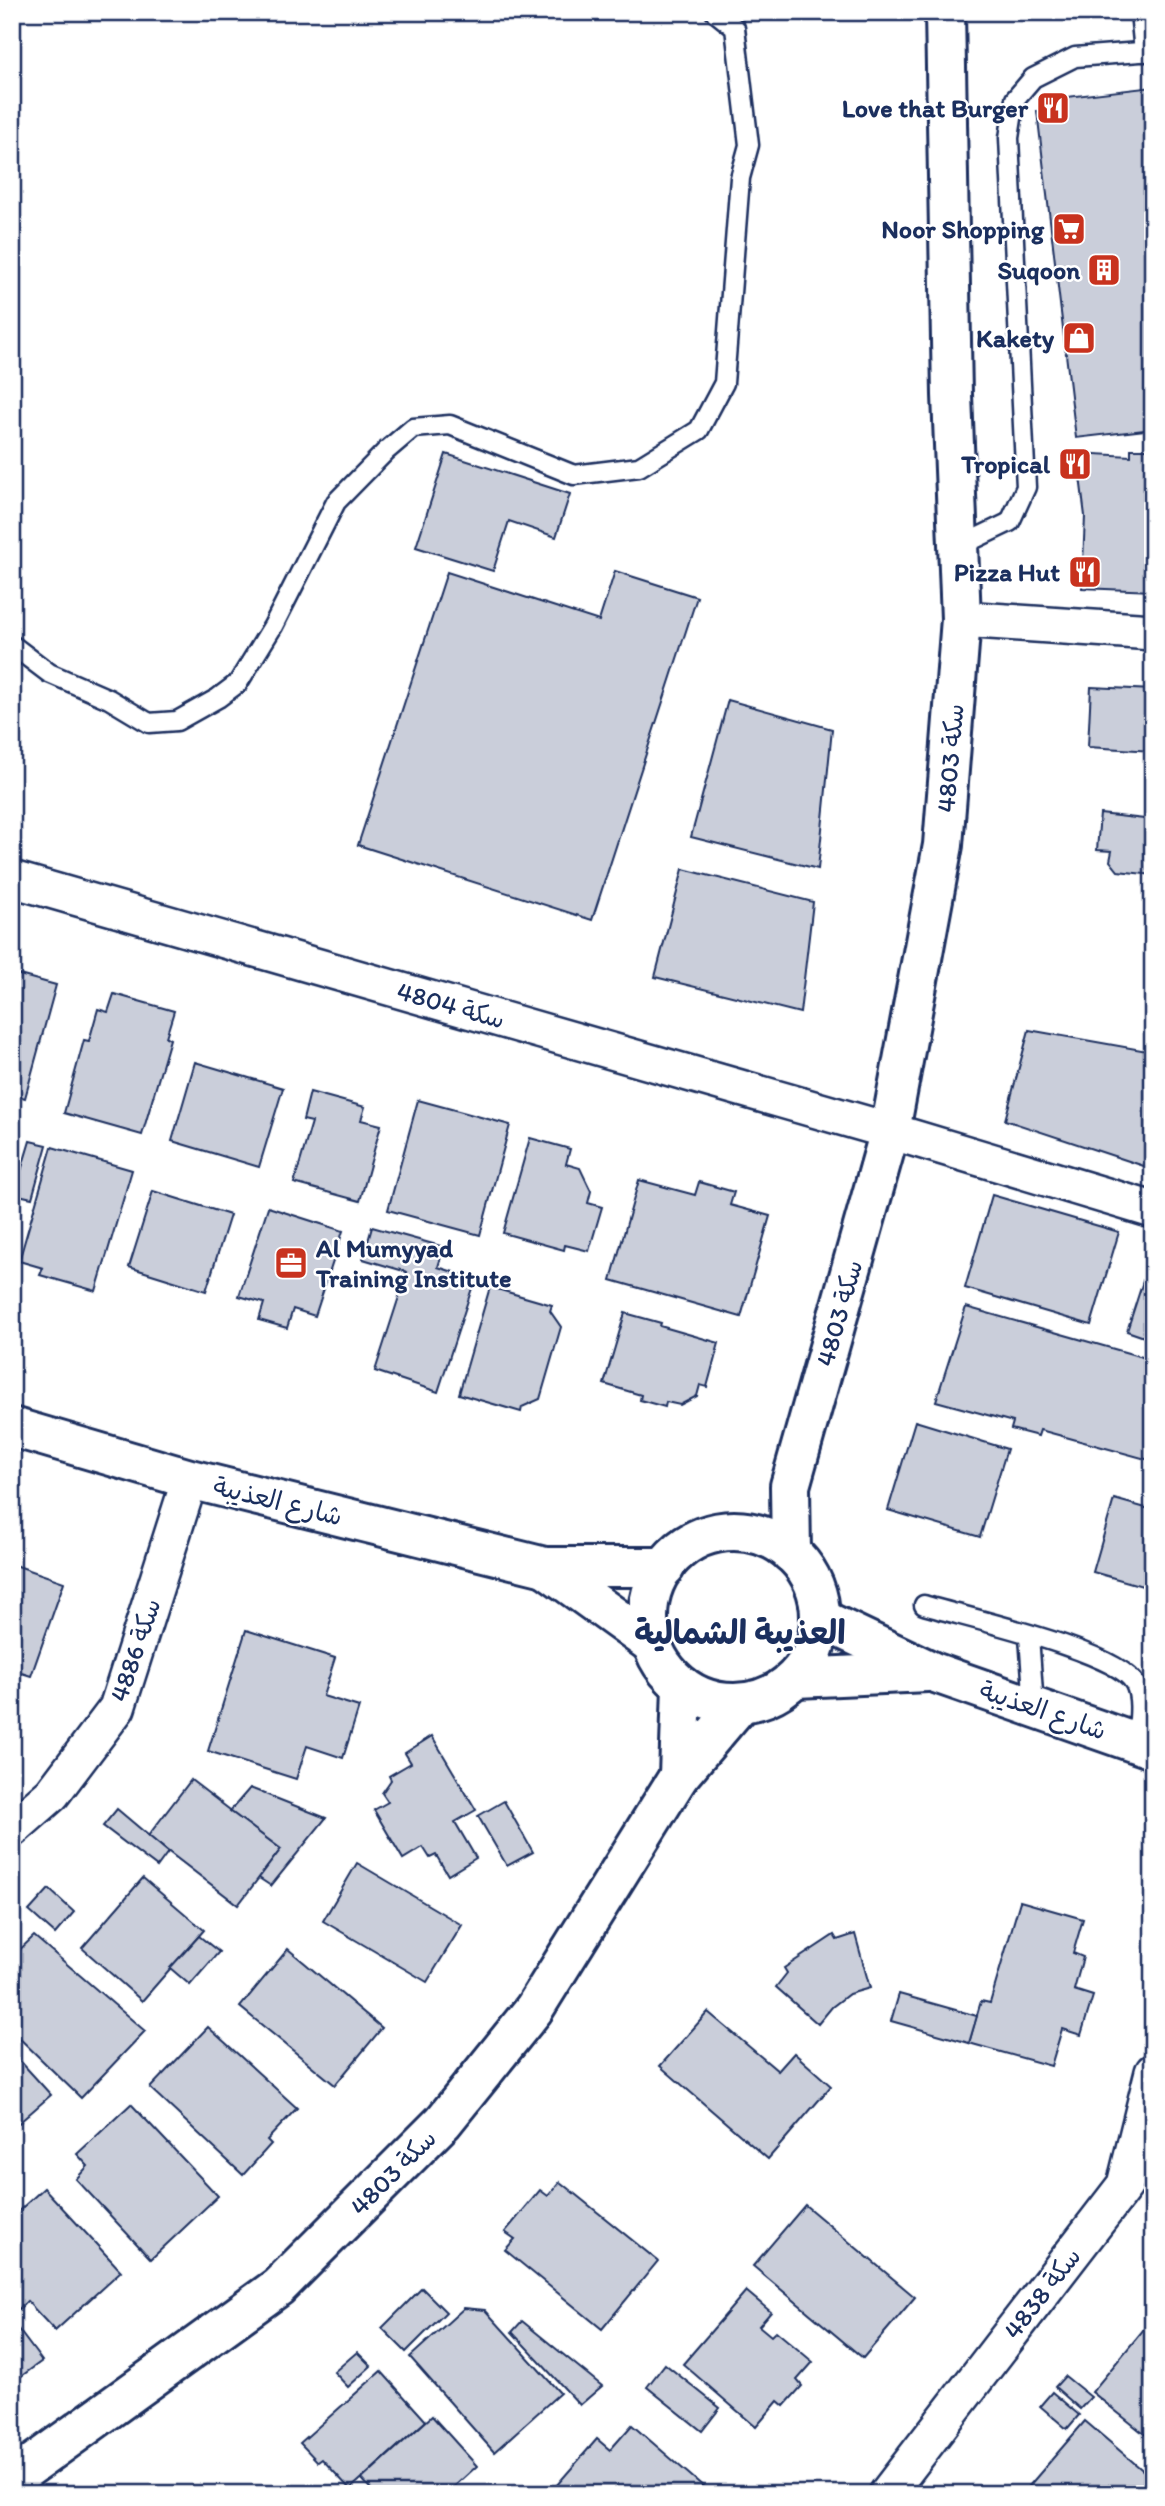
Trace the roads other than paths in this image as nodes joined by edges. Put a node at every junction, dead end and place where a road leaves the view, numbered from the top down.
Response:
1 (715, 12) edge
2 (945, 12) edge
3 (1140, 12) edge
4 (1148, 51) edge
5 (958, 547) junction
6 (961, 619) junction
7 (1153, 632) edge
8 (12, 645) edge
9 (12, 879) edge
10 (890, 1131) junction
11 (1153, 1210) edge
12 (12, 1427) edge
13 (190, 1479) junction
14 (790, 1486) junction
15 (746, 1532) junction
16 (792, 1553) junction
17 (545, 1567) junction
18 (665, 1567) junction
19 (924, 1605) dead end
20 (821, 1619) junction
21 (1029, 1636) junction
22 (652, 1644) junction
23 (933, 1672) junction
24 (796, 1678) junction
25 (682, 1686) junction
26 (741, 1703) junction
27 (1034, 1707) junction
28 (1145, 1746) edge
29 (678, 1776) junction
30 (12, 1829) edge
31 (1153, 2072) edge
32 (1139, 2189) edge
33 (12, 2479) edge
34 (887, 2494) edge

1 - 8 lane
2 - 5 street, سكة 4803
3 - 4 lane
4 - 5 lane
5 - 6 street, سكة 4803
6 - 7 street
6 - 10 street, سكة 4803
9 - 10 street, سكة 4804
10 - 11 street, سكة 4804
10 - 14 street, سكة 4803
12 - 13 street, شارع العذيبة
13 - 17 street, شارع العذيبة
13 - 30 street, سكة 4886
14 - 15 street, سكة 4803
14 - 16 street, سكة 4803
15 - 16 street
15 - 18 street
16 - 20 street
17 - 18 street, شارع العذيبة
17 - 22 street, شارع العذيبة
18 - 22 street
19 - 21 lane
20 - 23 street, شارع العذيبة
20 - 24 street
21 - 27 lane
21 - 28 lane
22 - 25 street
23 - 24 street, شارع العذيبة
23 - 27 street, شارع العذيبة
24 - 26 street
25 - 26 street
25 - 29 street, سكة 4803
26 - 29 street, سكة 4803
27 - 28 street, شارع العذيبة
29 - 33 street, سكة 4803
31 - 32 street, سكة 4838
32 - 34 street, سكة 4838

